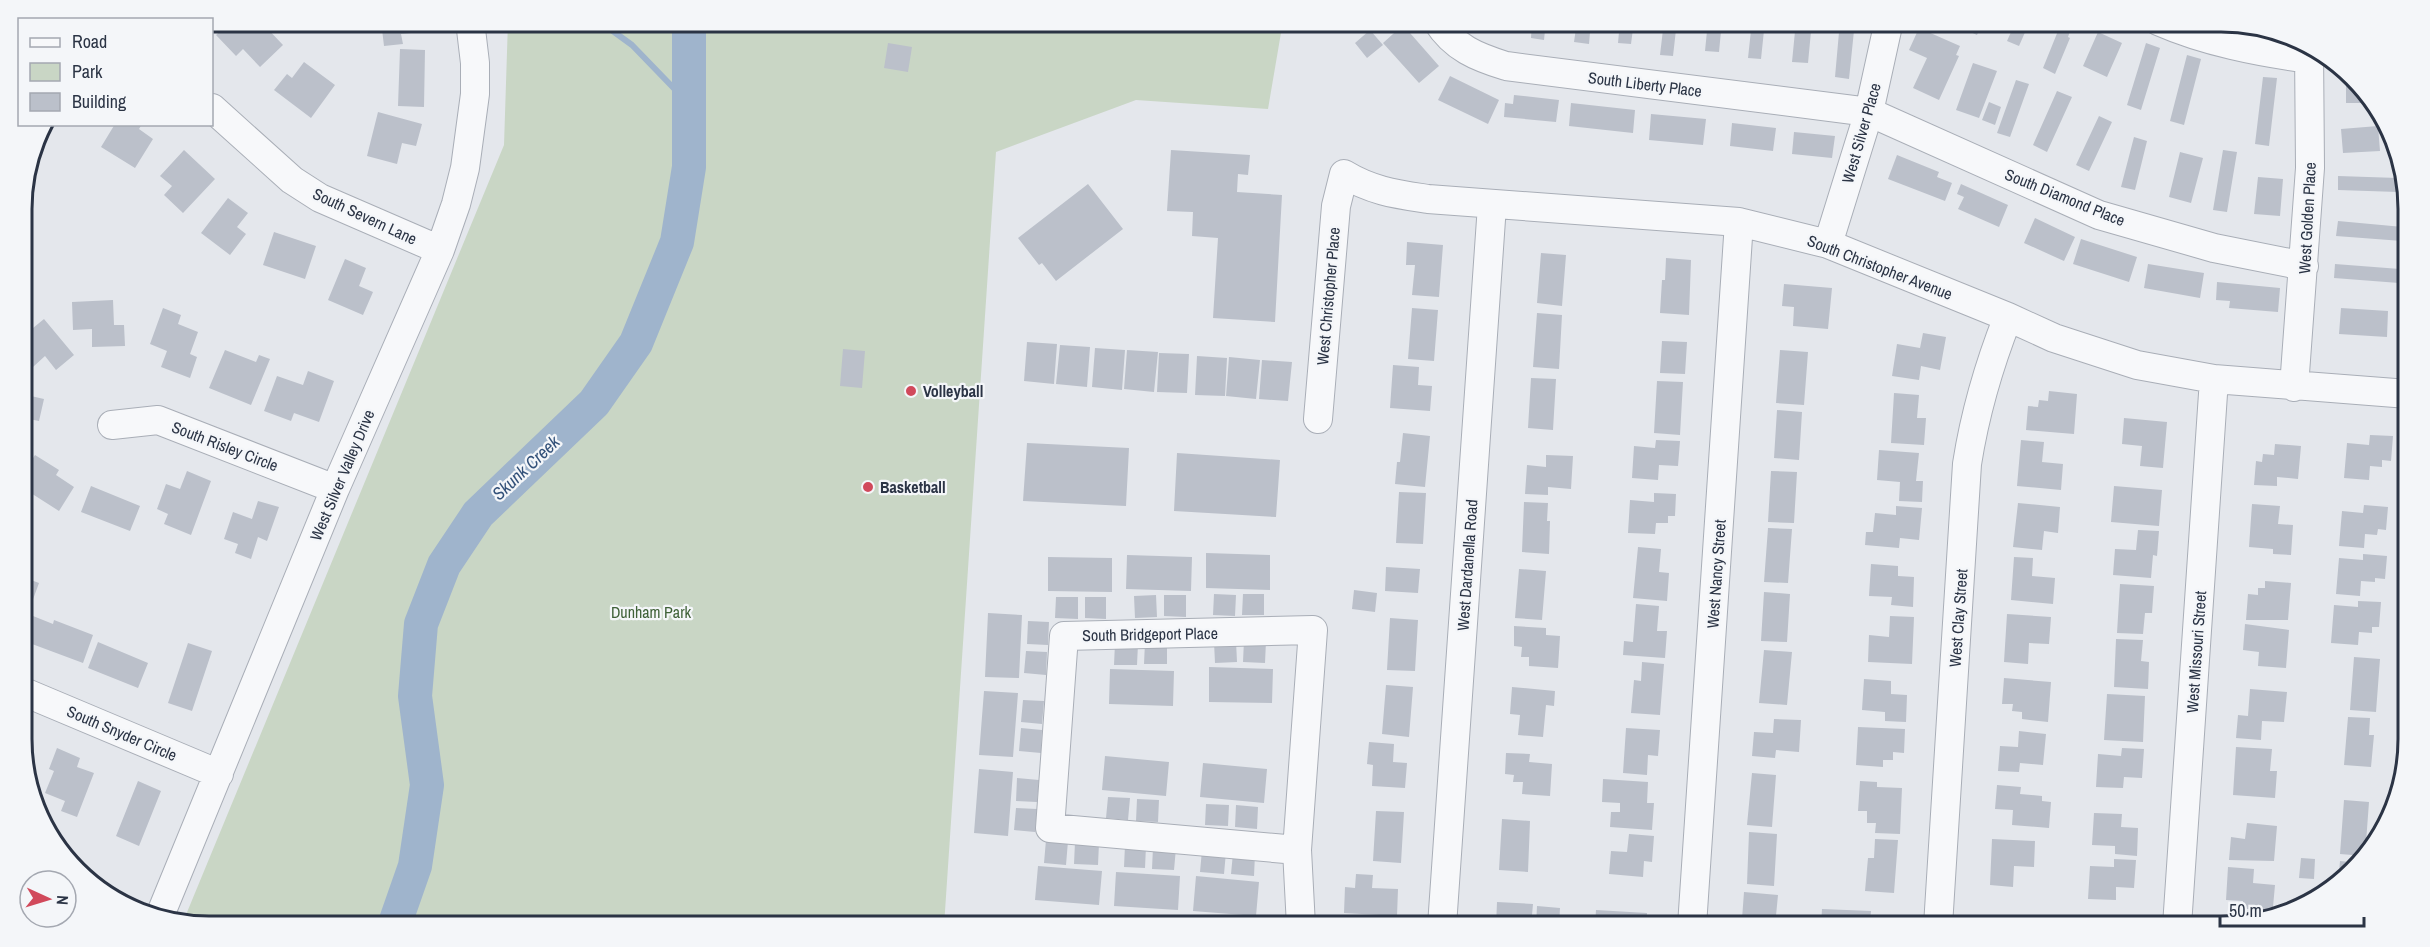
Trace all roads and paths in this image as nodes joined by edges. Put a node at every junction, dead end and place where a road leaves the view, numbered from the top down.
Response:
1 (472, 32) edge
2 (1446, 32) edge
3 (1886, 32) edge
4 (2186, 32) edge
5 (2307, 54) edge
6 (2309, 54) edge
7 (213, 109) edge
8 (1869, 112) junction
9 (1344, 174) joint
10 (1492, 205) junction
11 (1739, 222) junction
12 (1828, 244) junction
13 (440, 250) junction
14 (2304, 266) junction
15 (2008, 317) junction
16 (2214, 379) junction
17 (2294, 387) junction
18 (2398, 393) edge
19 (1318, 418) dead end
20 (112, 425) dead end
21 (335, 489) junction
22 (32, 695) edge
23 (219, 774) junction
24 (1297, 850) junction
25 (163, 909) edge
26 (1300, 915) edge
27 (1443, 915) edge
28 (1693, 915) edge
29 (1939, 915) edge
30 (2178, 915) edge

1 - 13 street, West Silver Valley Drive
2 - 8 street, South Liberty Place
3 - 8 street, West Silver Place
4 - 5 street
6 - 14 street, West Golden Place
7 - 13 street, South Severn Lane
8 - 12 street, West Silver Place
8 - 14 street, South Diamond Place
9 - 10 street, South Christopher Avenue
9 - 19 street, West Christopher Place
10 - 11 street, South Christopher Avenue
10 - 27 street, West Dardanella Road
11 - 12 street, South Christopher Avenue
11 - 28 street, West Nancy Street
12 - 15 street, South Christopher Avenue
13 - 21 street, West Silver Valley Drive
14 - 17 street, West Golden Place
15 - 16 street, South Christopher Avenue
15 - 29 street, West Clay Street
16 - 17 street, South Christopher Avenue
16 - 30 street, West Missouri Street
17 - 18 street, South Christopher Avenue
20 - 21 street, South Risley Circle
21 - 23 street, West Silver Valley Drive
22 - 23 street, South Snyder Circle
23 - 25 street, West Silver Valley Drive
24 - 24 street, South Bridgeport Place
24 - 26 street, South Bridgeport Place

